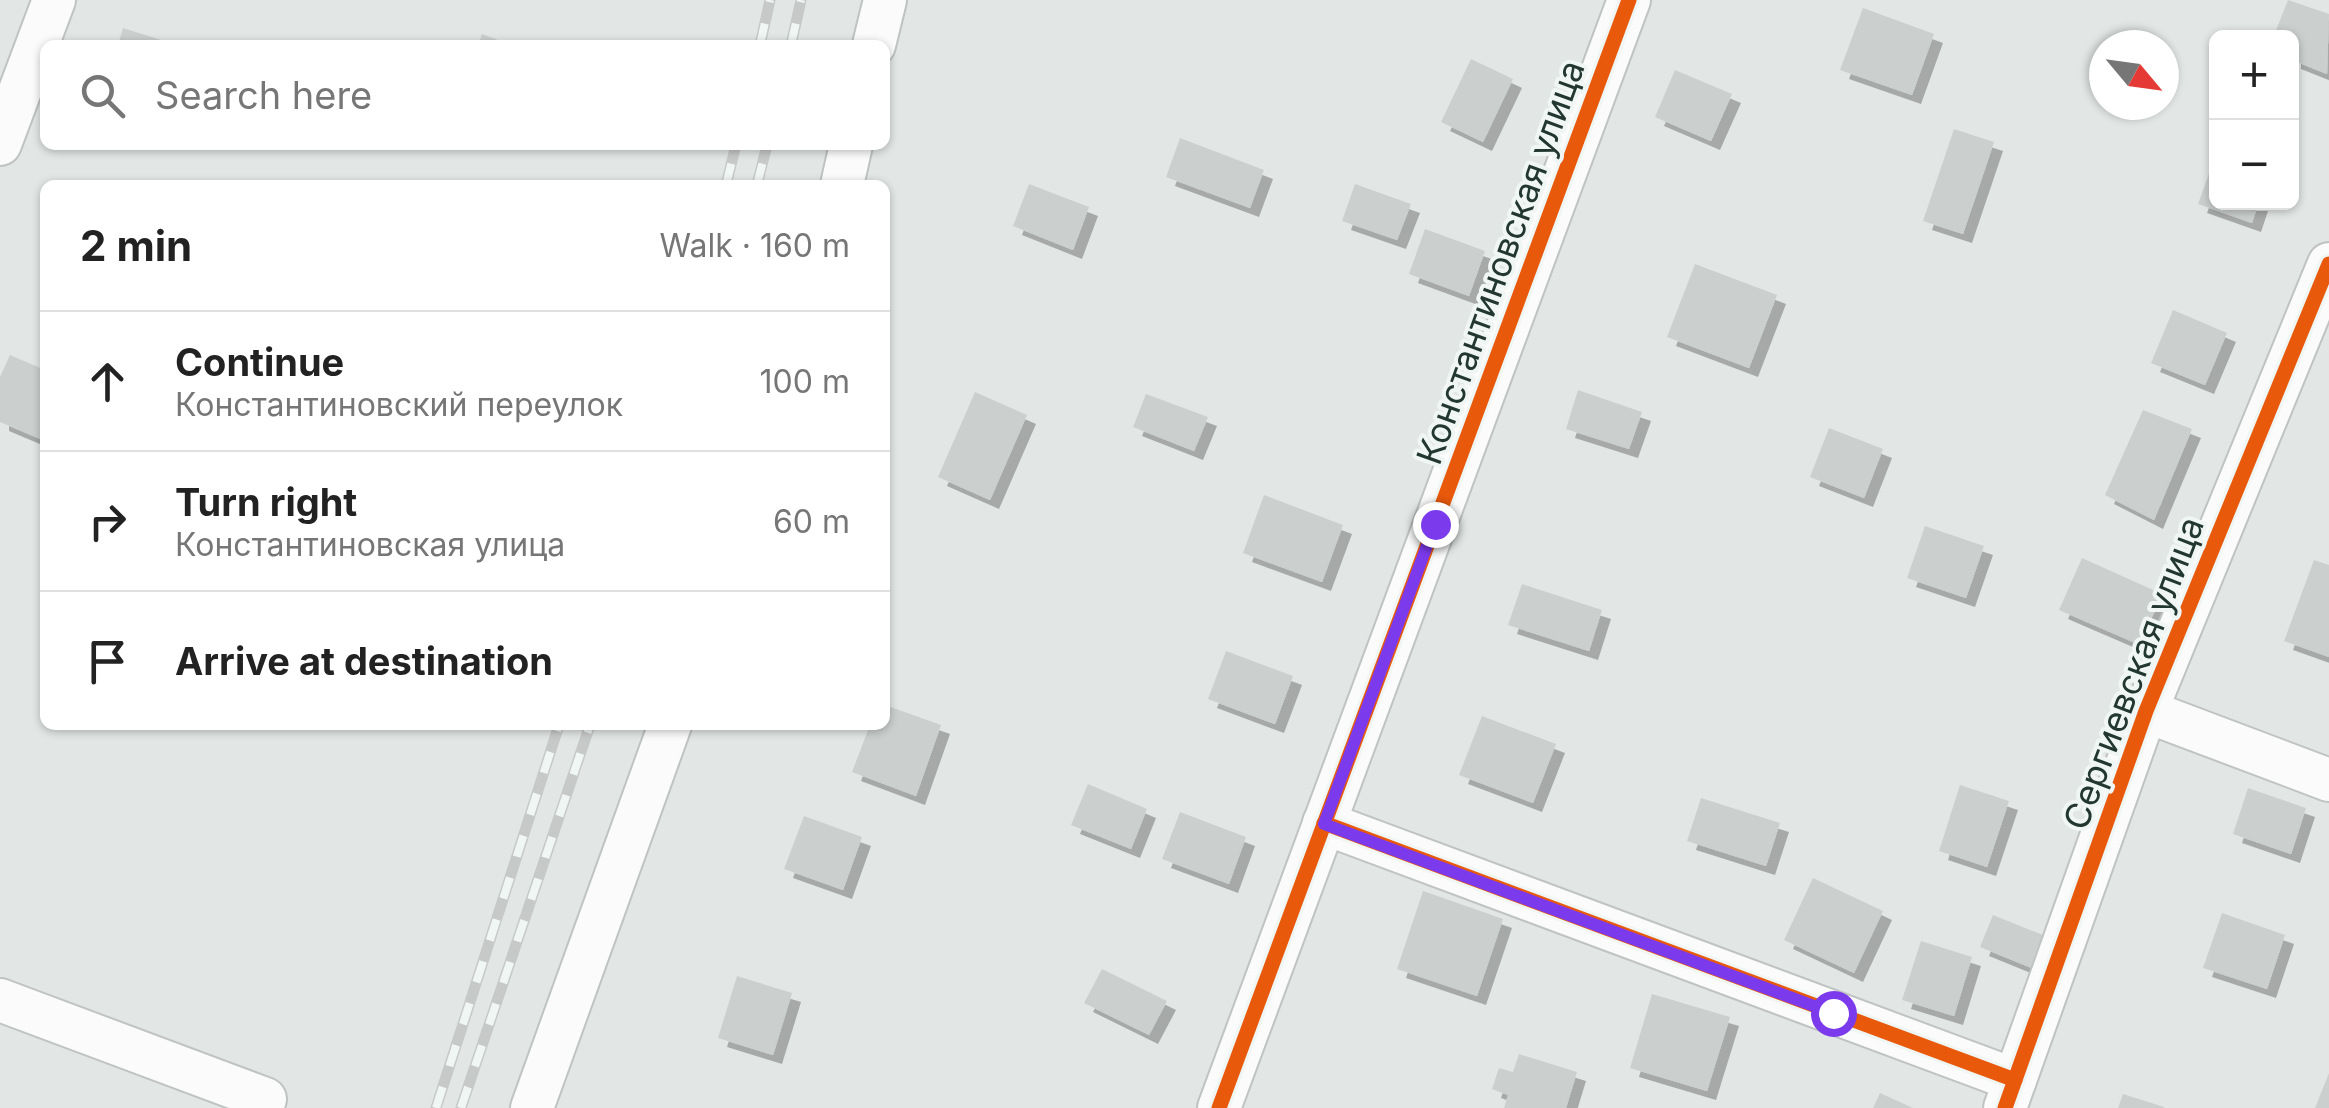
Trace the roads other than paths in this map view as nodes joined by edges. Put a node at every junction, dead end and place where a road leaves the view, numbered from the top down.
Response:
1 (54, 0) edge
2 (885, 0) edge
3 (1629, 0) edge
4 (875, 40) edge
5 (0, 144) edge
6 (850, 150) edge
7 (843, 180) edge
8 (2329, 264) edge
9 (2146, 711) junction
10 (668, 730) edge
11 (2329, 780) edge
12 (1324, 824) junction
13 (0, 1000) edge
14 (2010, 1094) edge
15 (264, 1103) edge
16 (532, 1108) edge
17 (1219, 1108) edge

1 - 5 street
2 - 4 street
3 - 12 street, Константиновская улица
6 - 7 street
8 - 9 street, Сергиевская улица
9 - 11 street
9 - 14 street, Сергиевская улица
10 - 16 street
12 - 14 street
12 - 17 street, Константиновская улица
13 - 15 street

